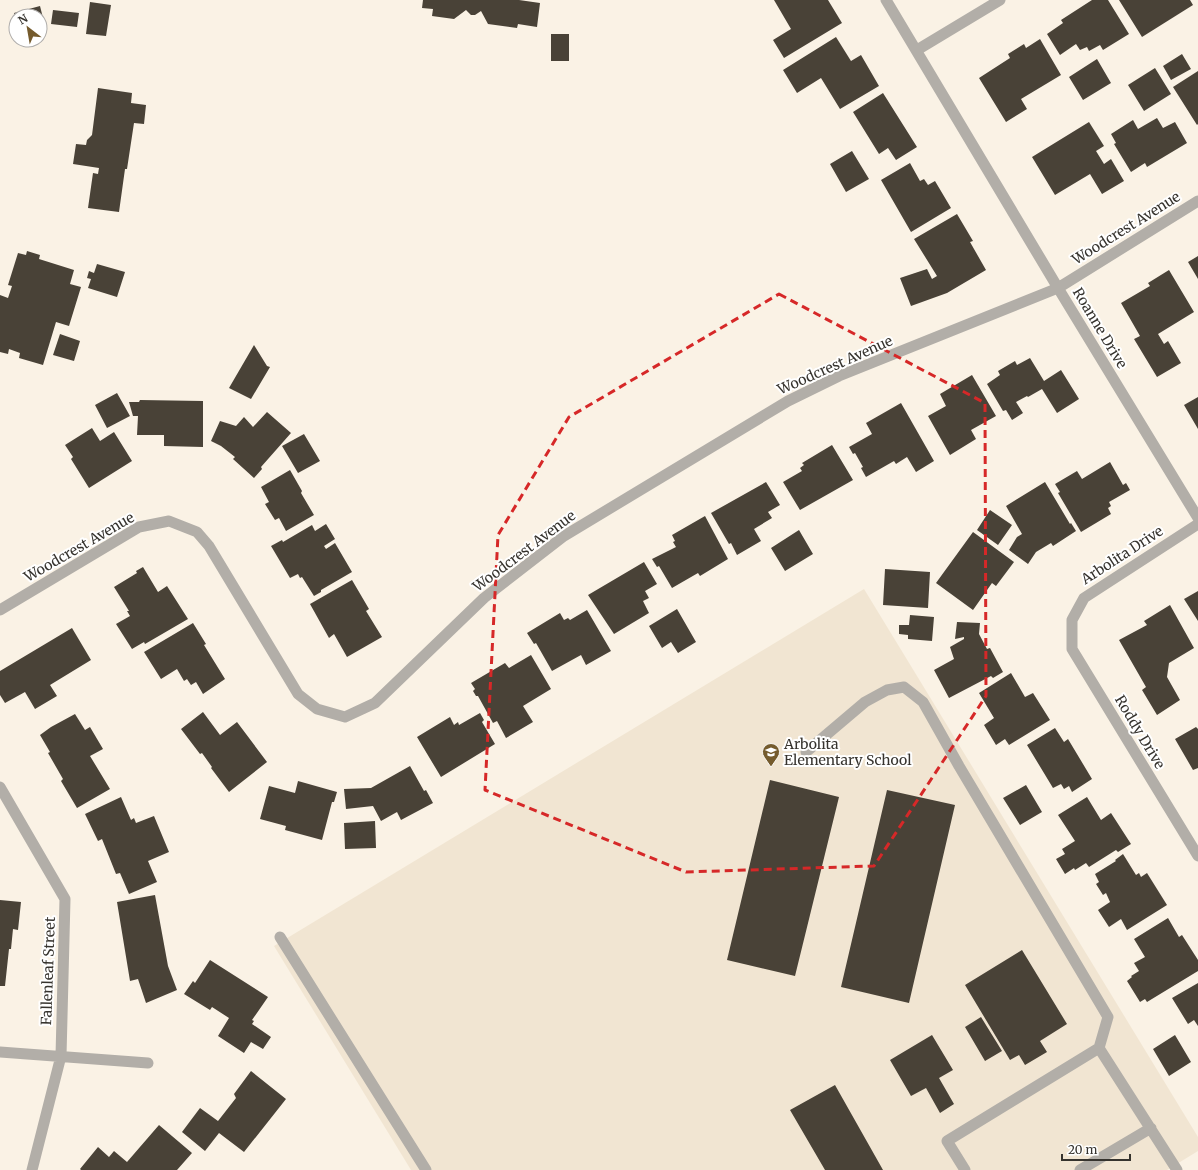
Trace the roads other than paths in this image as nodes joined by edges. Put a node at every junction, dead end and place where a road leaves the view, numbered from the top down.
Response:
1 (886, 0) edge
2 (1000, 0) edge
3 (917, 50) junction
4 (1198, 201) edge
5 (1058, 288) junction
6 (1198, 518) edge
7 (1198, 524) edge
8 (0, 610) edge
9 (1072, 620) joint
10 (806, 752) dead end
11 (0, 787) edge
12 (1198, 856) edge
13 (280, 937) dead end
14 (1099, 1048) junction
15 (0, 1052) edge
16 (61, 1056) junction
17 (148, 1063) dead end
18 (1150, 1128) junction
19 (32, 1170) edge
20 (426, 1170) edge
21 (964, 1170) edge
22 (1080, 1170) edge
23 (1177, 1170) edge

1 - 3 street, Roanne Drive
2 - 3 street
3 - 5 street, Roanne Drive
4 - 5 street, Woodcrest Avenue
5 - 6 street, Roanne Drive
5 - 8 street, Woodcrest Avenue
7 - 9 street, Arbolita Drive
9 - 12 street, Roddy Drive
10 - 14 street
11 - 16 street, Fallenleaf Street
13 - 20 street
14 - 18 street
14 - 21 street
15 - 16 street
16 - 17 street
16 - 19 street, Fallenleaf Street
18 - 22 street
18 - 23 street

